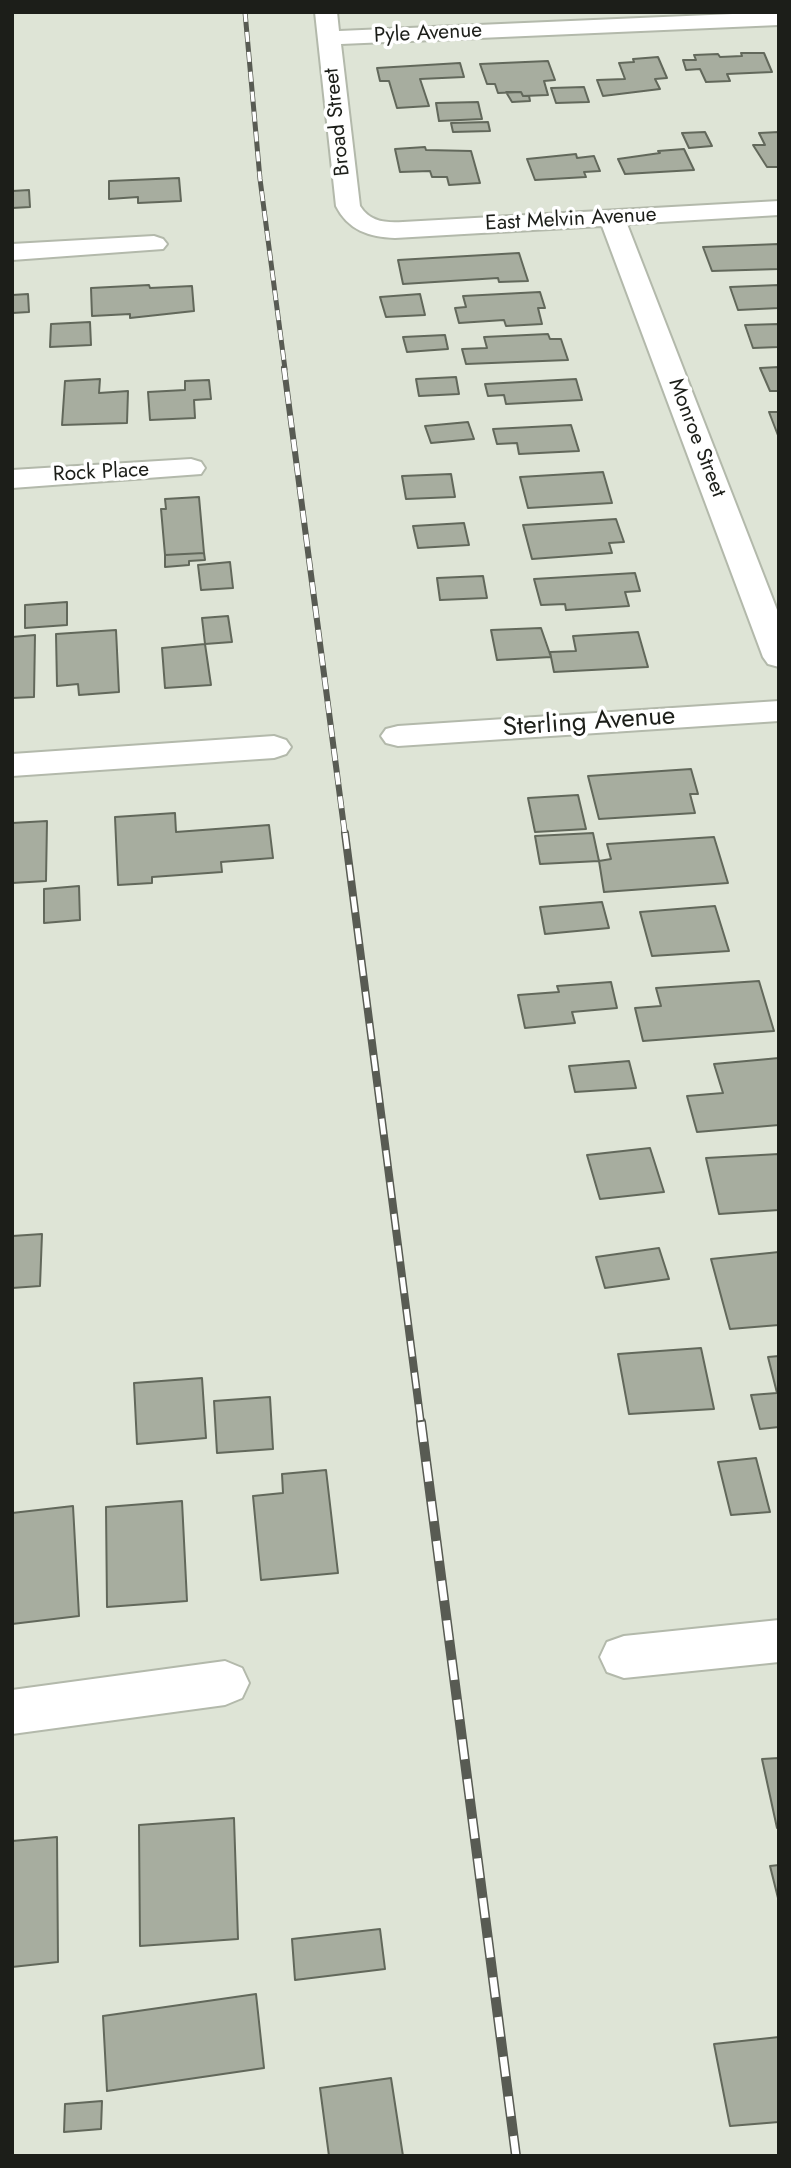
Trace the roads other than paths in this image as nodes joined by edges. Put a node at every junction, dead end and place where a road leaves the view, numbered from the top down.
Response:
1 (326, 12) edge
2 (779, 18) edge
3 (329, 38) junction
4 (779, 208) edge
5 (612, 218) junction
6 (363, 225) joint
7 (154, 244) dead end
8 (12, 252) edge
9 (191, 468) dead end
10 (12, 479) edge
11 (779, 657) edge
12 (779, 711) edge
13 (398, 736) dead end
14 (274, 747) dead end
15 (12, 765) edge
16 (779, 1641) edge
17 (624, 1657) dead end
18 (225, 1683) dead end
19 (12, 1712) edge

1 - 3 street, Broad Street
2 - 3 street, Pyle Avenue
3 - 6 street, Broad Street
4 - 5 street, East Melvin Avenue
5 - 6 street, East Melvin Avenue
5 - 11 street, Monroe Street
7 - 8 street
9 - 10 street, Rock Place
12 - 13 street, Sterling Avenue
14 - 15 street
16 - 17 street
18 - 19 street

